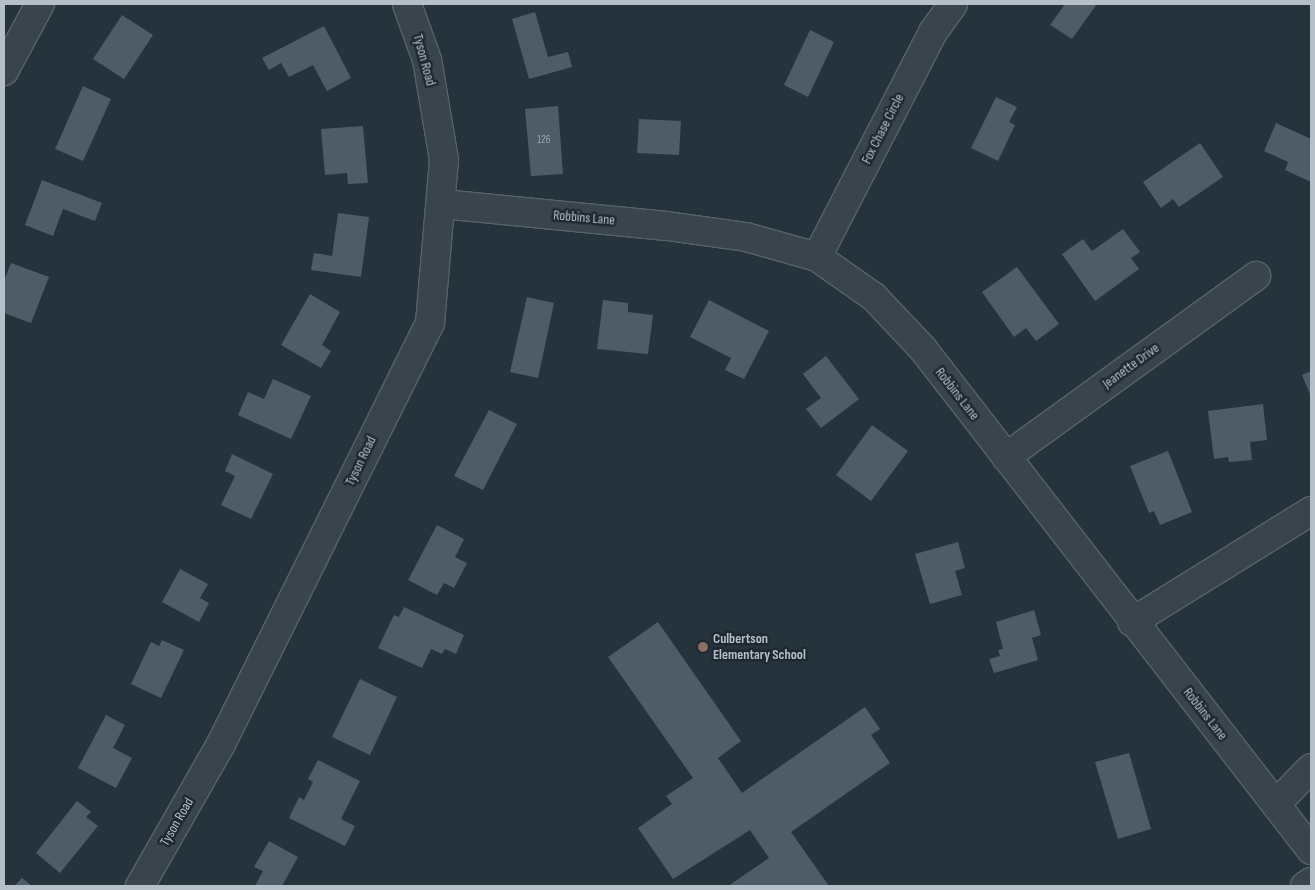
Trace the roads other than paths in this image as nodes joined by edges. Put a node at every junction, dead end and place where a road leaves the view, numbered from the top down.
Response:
1 (40, 4) edge
2 (407, 4) edge
3 (952, 4) edge
4 (4, 71) edge
5 (442, 204) junction
6 (817, 257) junction
7 (1256, 276) dead end
8 (1006, 457) junction
9 (1311, 511) edge
10 (1132, 622) junction
11 (1311, 768) edge
12 (1276, 804) junction
13 (1311, 850) edge
14 (1311, 882) edge
15 (140, 886) edge
16 (1305, 886) edge

1 - 4 street
2 - 5 street, Tyson Road
3 - 6 street, Fox Chase Circle
5 - 6 street, Robbins Lane
5 - 15 street, Tyson Road
6 - 8 street, Robbins Lane
7 - 8 street, Jeanette Drive
8 - 10 street, Robbins Lane
9 - 10 street
10 - 12 street, Robbins Lane
11 - 12 street
12 - 13 street, Robbins Lane
14 - 16 street

